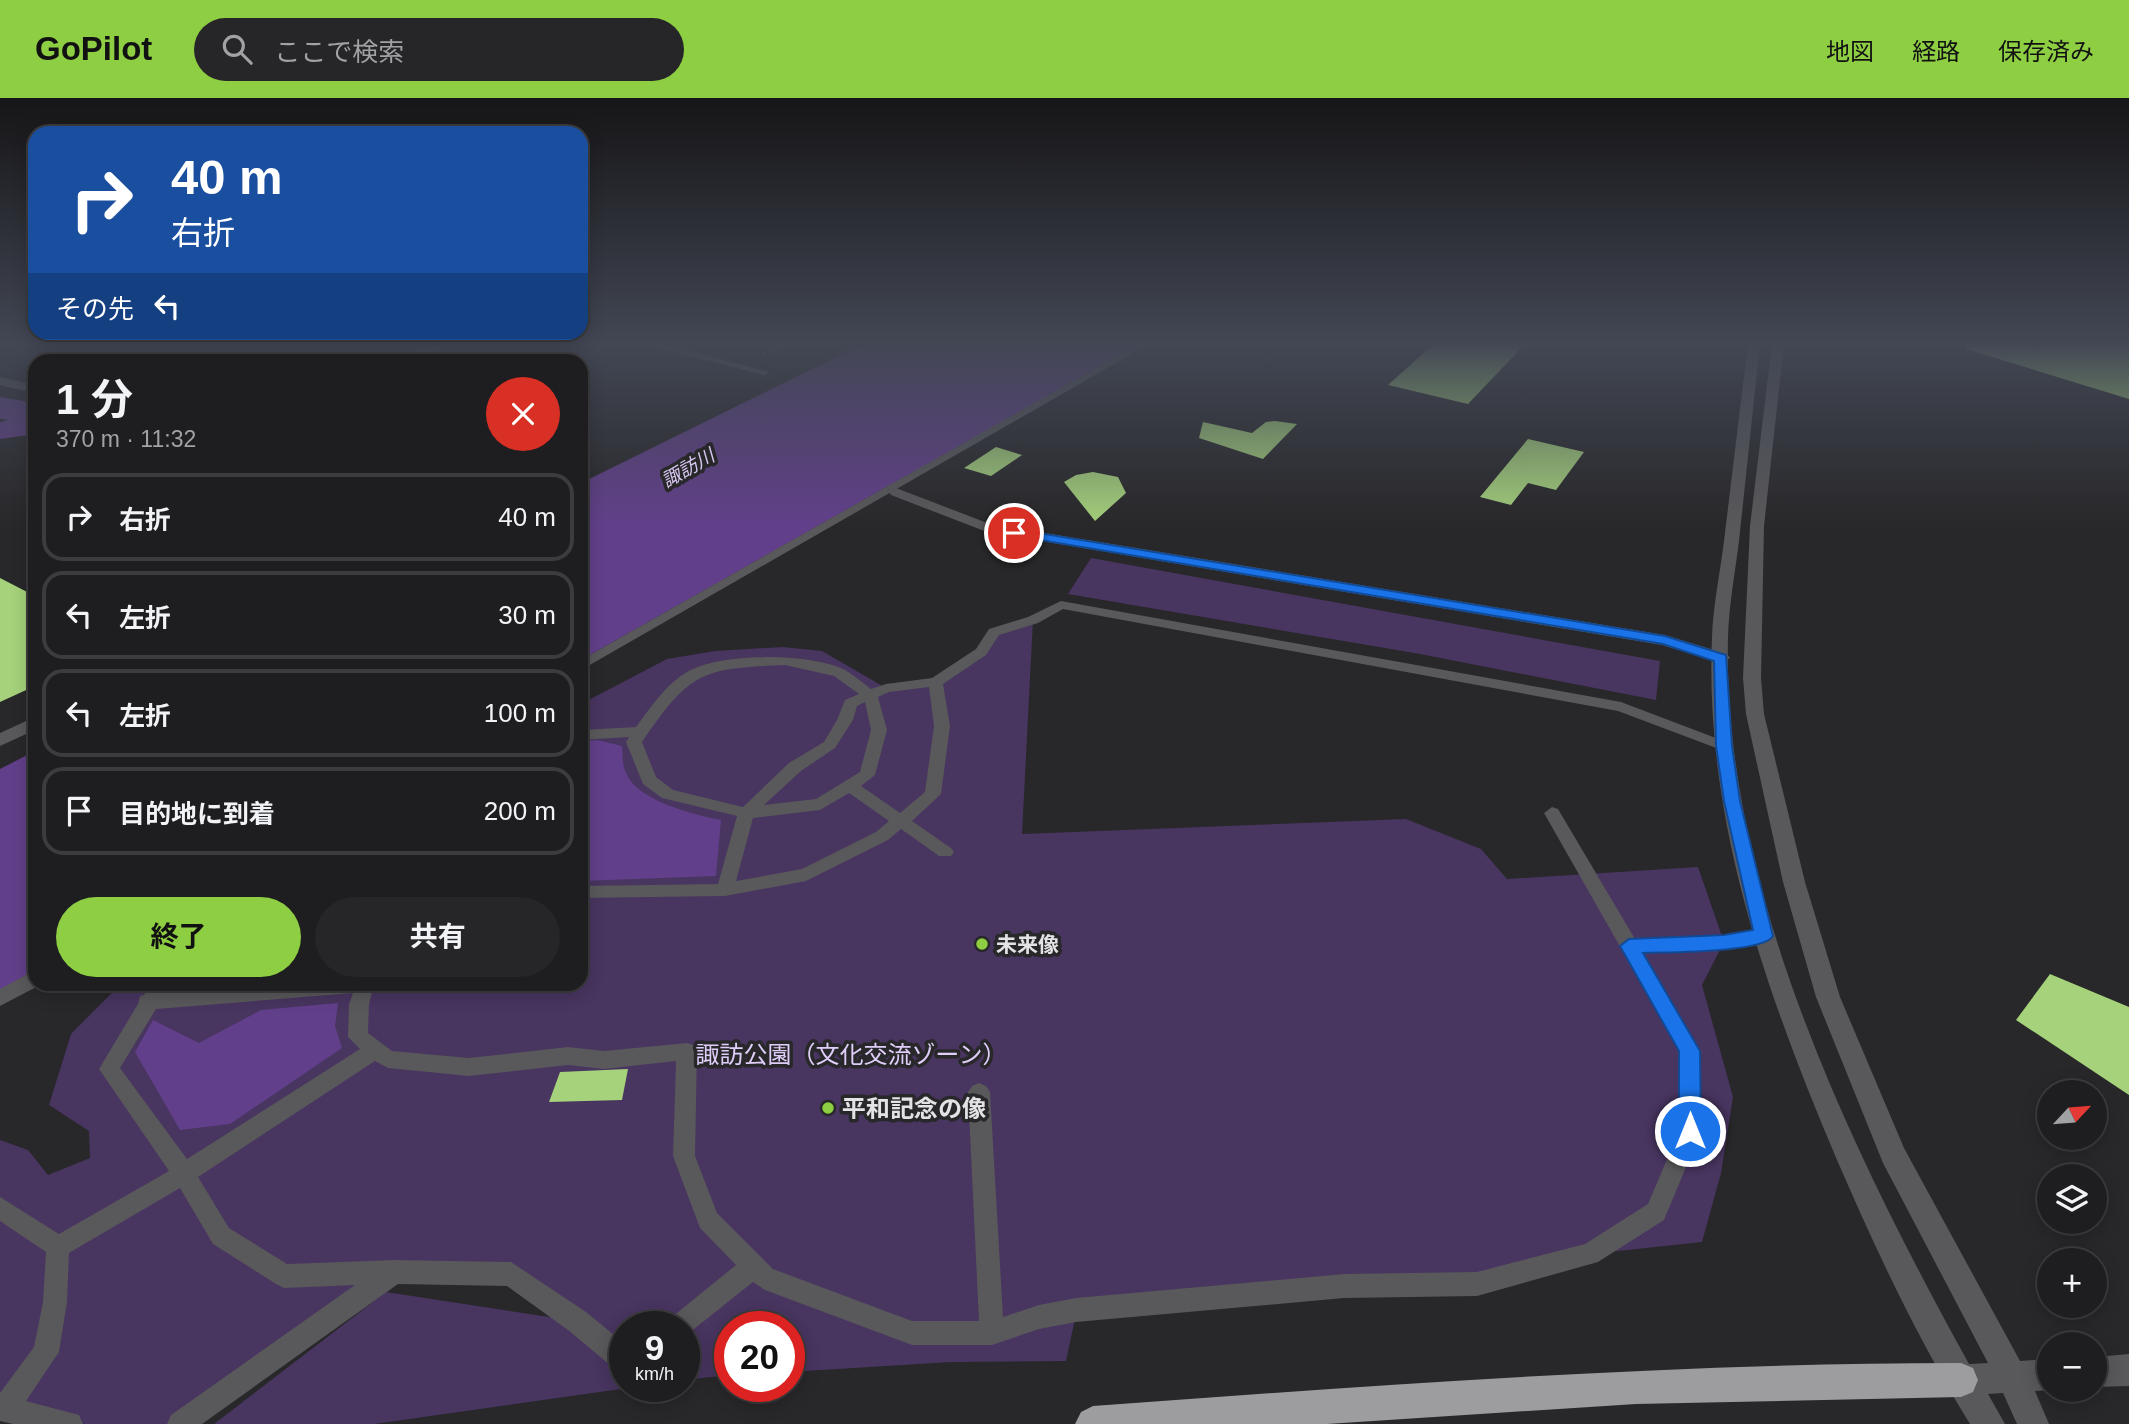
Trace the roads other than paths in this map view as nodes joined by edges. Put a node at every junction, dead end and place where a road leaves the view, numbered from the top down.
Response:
1 (1039, 405) edge
2 (1747, 405) edge
3 (1771, 405) edge
4 (896, 492) dead end
5 (1721, 658) junction
6 (588, 662) edge
7 (936, 682) junction
8 (870, 695) junction
9 (28, 726) edge
10 (640, 732) junction
11 (588, 735) edge
12 (0, 740) edge
13 (1724, 746) junction
14 (850, 786) junction
15 (746, 813) junction
16 (1552, 813) dead end
17 (902, 820) junction
18 (945, 852) dead end
19 (725, 890) junction
20 (588, 892) edge
21 (1763, 936) junction
22 (1629, 946) junction
23 (28, 982) edge
24 (156, 991) edge
25 (258, 991) edge
26 (363, 991) edge
27 (0, 998) edge
28 (147, 1002) junction
29 (376, 1050) junction
30 (979, 1091) dead end
31 (183, 1172) junction
32 (0, 1208) edge
33 (58, 1247) junction
34 (753, 1267) junction
35 (394, 1272) junction
36 (699, 1311) edge
37 (992, 1333) junction
38 (609, 1348) edge
39 (2129, 1370) edge
40 (2107, 1371) edge
41 (2037, 1376) edge
42 (2012, 1377) junction
43 (1961, 1380) junction
44 (3, 1408) edge
45 (70, 1424) edge
46 (180, 1424) edge
47 (1093, 1424) edge
48 (1989, 1424) edge
49 (2033, 1424) edge

1 - 6 lane
2 - 5 street
3 - 42 street
4 - 5 street
5 - 13 street
7 - 8 lane
7 - 13 lane
7 - 17 lane
8 - 10 lane
8 - 14 lane
8 - 15 lane
9 - 12 street
10 - 11 lane
10 - 15 lane
13 - 21 street
14 - 15 lane
14 - 17 lane
15 - 19 lane
16 - 22 lane
17 - 18 lane
17 - 19 lane
19 - 20 lane
21 - 22 lane
21 - 43 street
22 - 37 lane
23 - 27 lane
24 - 28 lane
25 - 28 lane
26 - 29 lane
28 - 31 lane
29 - 31 lane
29 - 34 lane
30 - 37 lane
31 - 33 lane
31 - 35 lane
32 - 33 lane
33 - 44 lane
34 - 36 lane
34 - 37 lane
35 - 38 lane
35 - 46 lane
39 - 40 street
41 - 42 street
42 - 43 street
42 - 49 street
43 - 47 highway
43 - 48 street
44 - 45 lane

